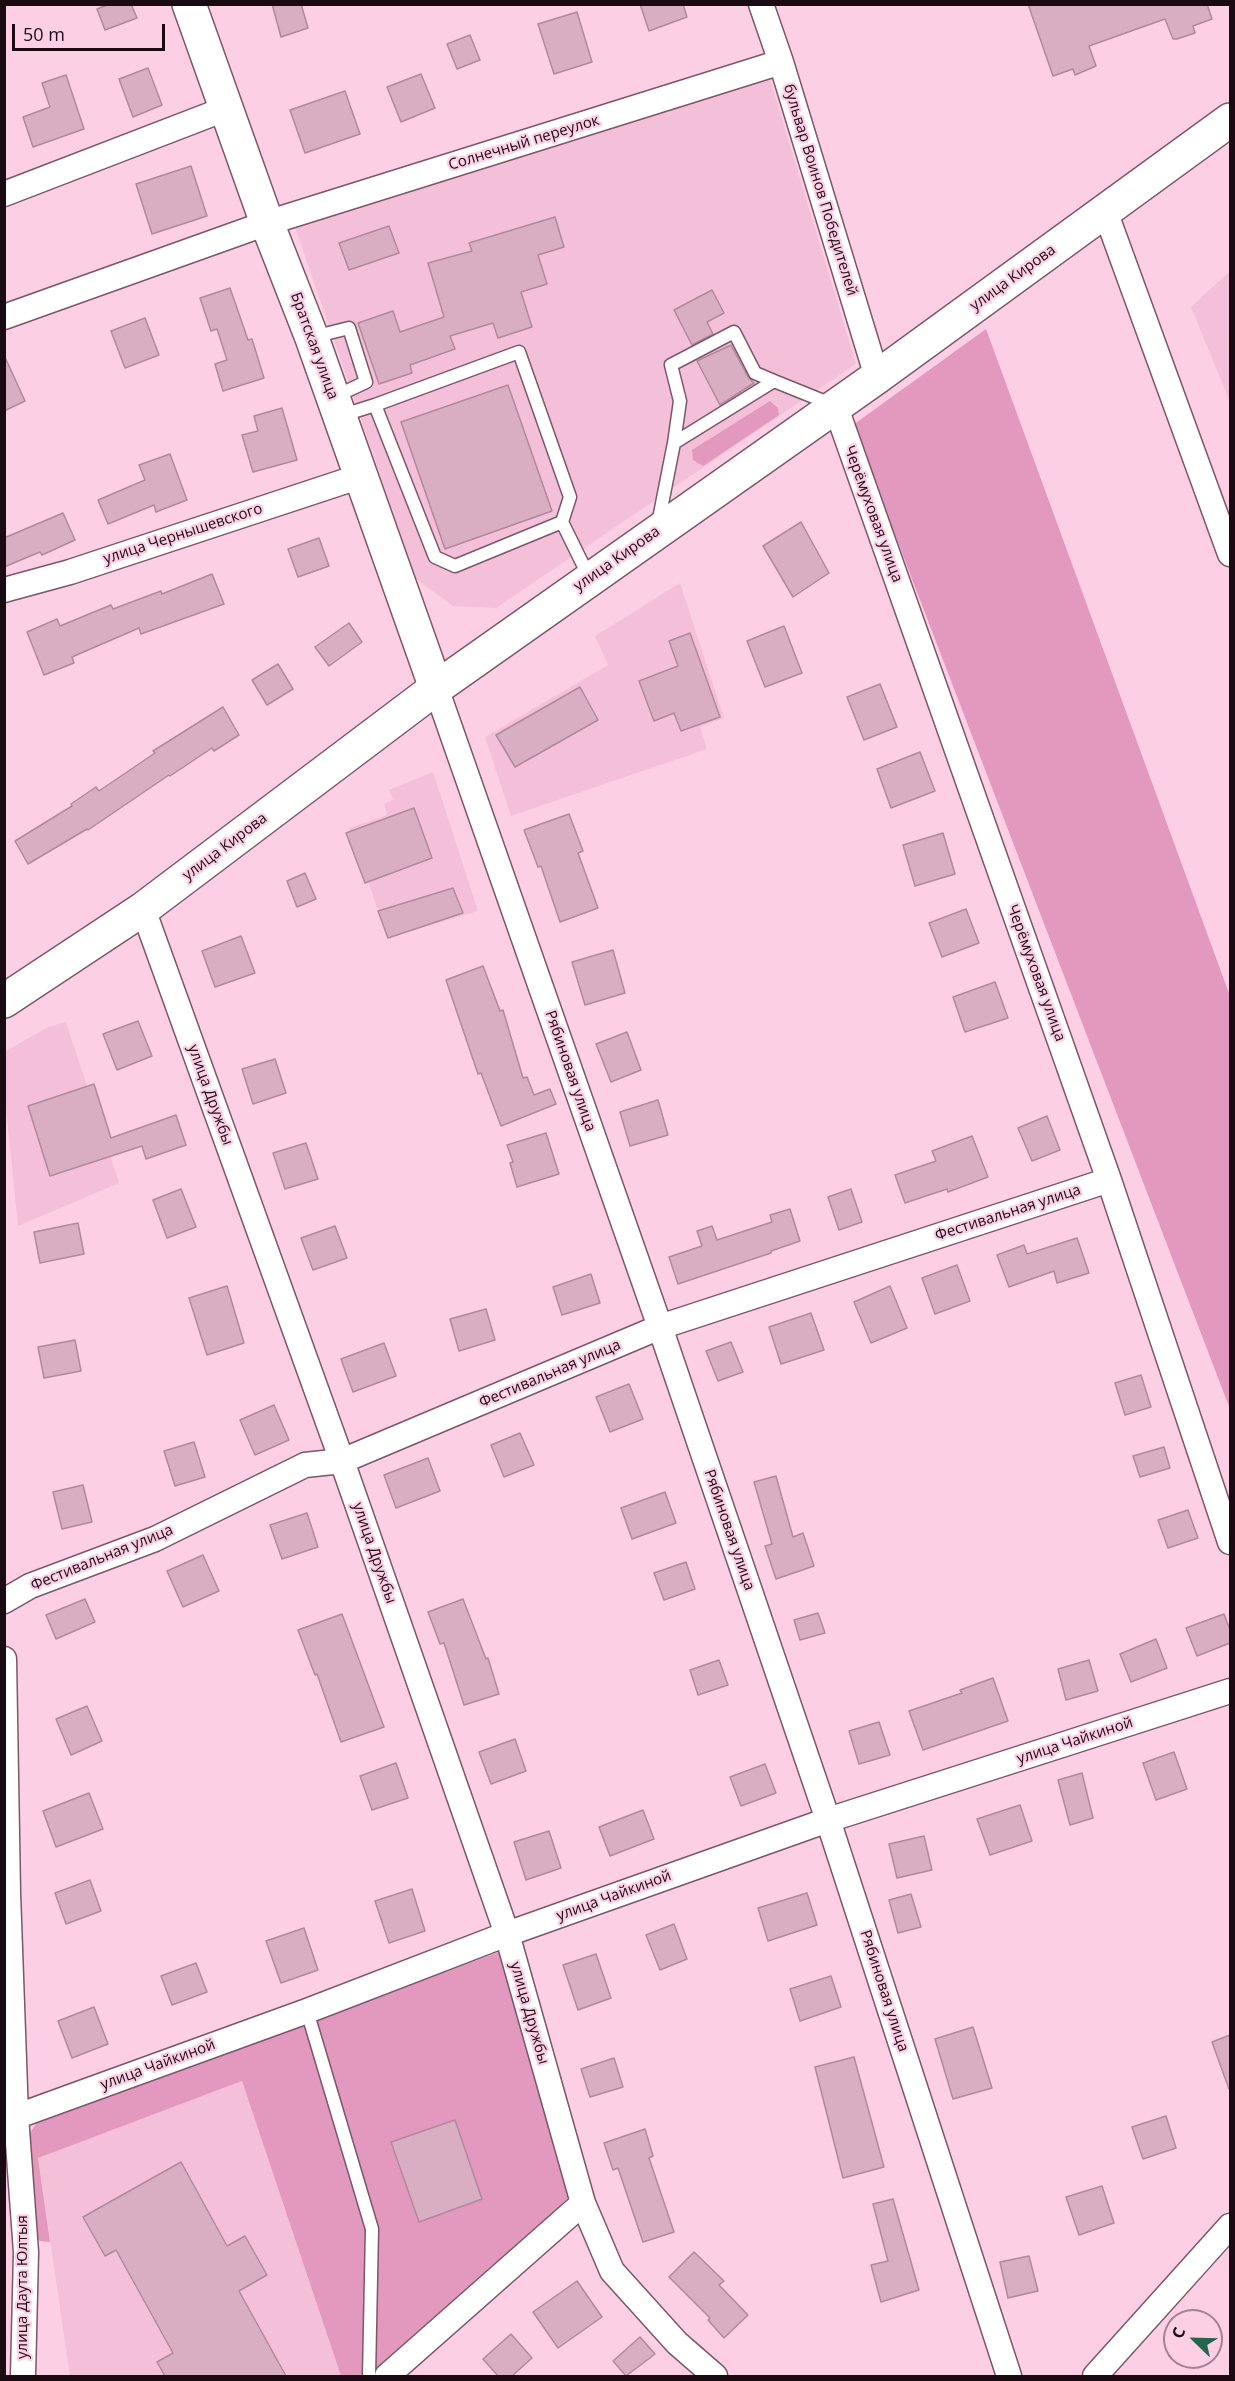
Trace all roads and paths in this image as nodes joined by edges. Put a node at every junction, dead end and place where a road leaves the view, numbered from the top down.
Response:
1 (189, 4) edge
2 (761, 4) edge
3 (781, 62) junction
4 (225, 109) junction
5 (1230, 120) edge
6 (4, 195) edge
7 (1105, 211) junction
8 (267, 223) junction
9 (4, 317) edge
10 (877, 377) junction
11 (774, 381) junction
12 (375, 405) junction
13 (835, 405) junction
14 (337, 407) junction
15 (674, 443) junction
16 (361, 476) junction
17 (562, 522) junction
18 (657, 531) junction
19 (1230, 554) edge
20 (589, 578) junction
21 (4, 590) edge
22 (436, 688) junction
23 (143, 909) junction
24 (4, 1001) edge
25 (1109, 1180) junction
26 (660, 1328) junction
27 (342, 1461) junction
28 (1230, 1542) edge
29 (4, 1601) edge
30 (4, 1659) edge
31 (1230, 1690) edge
32 (828, 1820) junction
33 (6, 1894) edge
34 (507, 1934) junction
35 (307, 2011) junction
36 (10, 2119) edge
37 (583, 2203) junction
38 (1230, 2226) edge
39 (14, 2330) edge
40 (23, 2376) edge
41 (369, 2376) edge
42 (387, 2376) edge
43 (715, 2376) edge
44 (1009, 2376) edge
45 (1095, 2376) edge

1 - 4 main road, Братская улица
2 - 3 street, бульвар Воинов Победителей
3 - 8 street, Солнечный переулок
3 - 10 street, бульвар Воинов Победителей
4 - 6 street
4 - 8 main road, Братская улица
5 - 7 main road, улица Кирова
7 - 10 main road, улица Кирова
7 - 19 street
8 - 9 street, Солнечный переулок
8 - 14 main road, Братская улица
10 - 13 main road, улица Кирова
11 - 13 lane
11 - 15 lane
11 - 15 lane
12 - 14 lane
12 - 17 lane
12 - 17 lane
13 - 18 main road, улица Кирова
13 - 25 street, Черёмуховая улица
14 - 16 main road, Братская улица
15 - 18 lane
16 - 21 street, улица Чернышевского
16 - 22 main road, Братская улица
17 - 20 lane
18 - 20 main road, улица Кирова
20 - 22 main road, улица Кирова
22 - 23 main road, улица Кирова
22 - 26 street, Рябиновая улица
23 - 24 main road, улица Кирова
23 - 27 street, улица Дружбы
25 - 26 street, Фестивальная улица
25 - 28 street, Черёмуховая улица
26 - 27 street, Фестивальная улица
26 - 32 street, Рябиновая улица
27 - 29 street, Фестивальная улица
27 - 34 street, улица Дружбы
30 - 33 street, улица Даута Юлтыя
31 - 32 street, улица Чайкиной
32 - 34 street, улица Чайкиной
32 - 44 street, Рябиновая улица
33 - 36 street, улица Даута Юлтыя
34 - 35 street, улица Чайкиной
34 - 37 street, улица Дружбы
35 - 36 street, улица Чайкиной
35 - 41 lane
36 - 39 street, улица Даута Юлтыя
37 - 42 street
37 - 43 street, улица Дружбы
38 - 45 street
39 - 40 street, улица Даута Юлтыя

